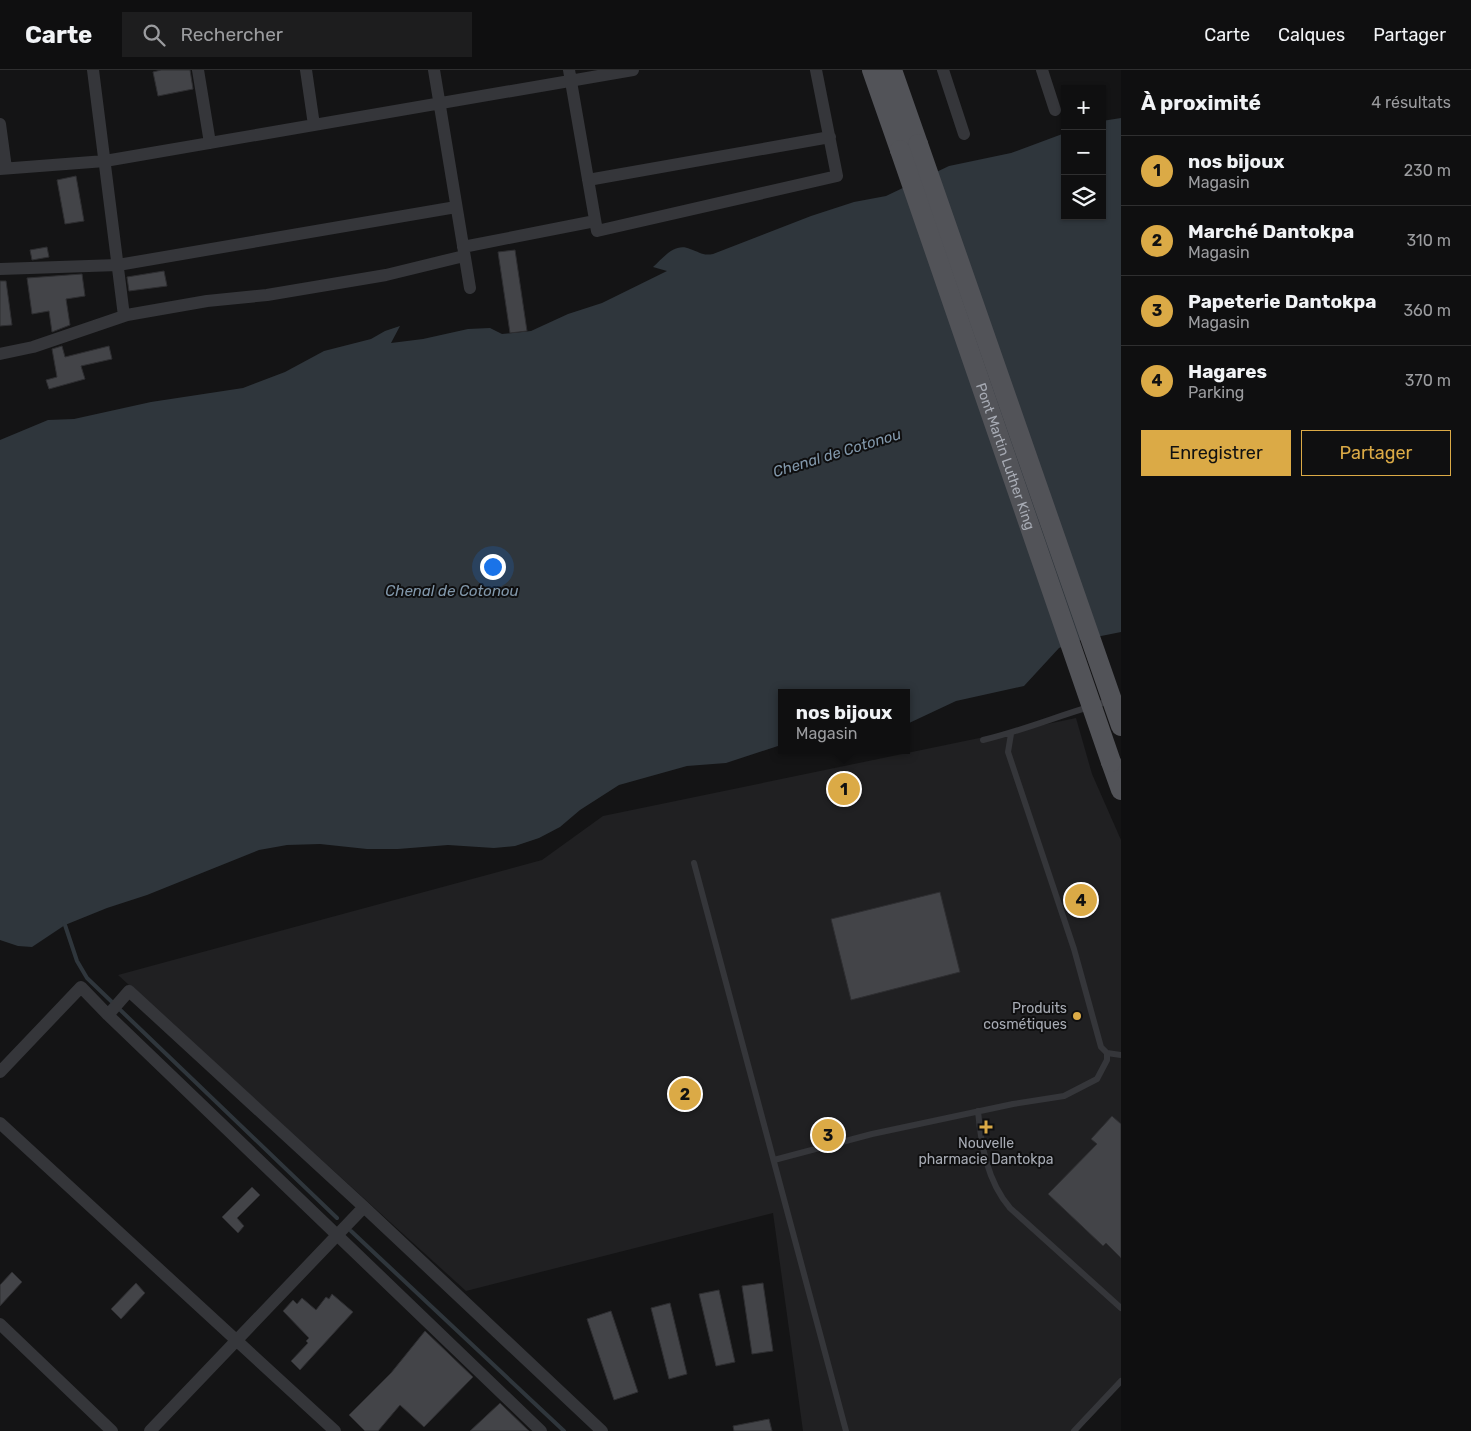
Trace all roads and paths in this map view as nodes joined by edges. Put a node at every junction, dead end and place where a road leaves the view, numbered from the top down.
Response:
1 (93, 70) edge
2 (198, 70) edge
3 (306, 70) edge
4 (434, 70) edge
5 (633, 70) edge
6 (816, 70) edge
7 (872, 70) edge
8 (892, 70) edge
9 (943, 70) edge
10 (1042, 70) edge
11 (570, 75) edge
12 (440, 103) junction
13 (1054, 110) dead end
14 (0, 124) edge
15 (314, 125) junction
16 (964, 134) dead end
17 (830, 138) junction
18 (210, 143) junction
19 (909, 147) junction
20 (105, 161) junction
21 (3, 168) edge
22 (588, 180) junction
23 (456, 207) junction
24 (595, 221) junction
25 (464, 252) junction
26 (118, 265) junction
27 (0, 269) edge
28 (470, 288) dead end
29 (124, 316) junction
30 (0, 354) edge
31 (1121, 699) edge
32 (1121, 726) edge
33 (1011, 734) junction
34 (983, 740) dead end
35 (1121, 790) edge
36 (694, 863) dead end
37 (108, 1015) junction
38 (1107, 1053) junction
39 (1121, 1055) edge
40 (0, 1072) edge
41 (978, 1111) junction
42 (0, 1123) edge
43 (774, 1160) junction
44 (364, 1207) junction
45 (336, 1236) junction
46 (1121, 1308) edge
47 (0, 1324) edge
48 (238, 1339) junction
49 (1121, 1381) edge
50 (112, 1431) edge
51 (150, 1431) edge
52 (335, 1431) edge
53 (541, 1431) edge
54 (602, 1431) edge
55 (846, 1431) edge
56 (1074, 1431) edge

1 - 20 street
2 - 18 street
3 - 15 street
4 - 12 street
5 - 11 street
6 - 17 street
7 - 19 main road
8 - 19 main road
9 - 16 street
10 - 13 street
11 - 12 street
11 - 22 street
12 - 15 street
12 - 23 street
14 - 21 street
15 - 18 street
17 - 22 street
17 - 24 street
18 - 20 street
19 - 32 main road, Pont Martin Luther King, bridge
19 - 35 main road, Pont Martin Luther King, bridge
20 - 21 street
20 - 26 street
22 - 24 street
23 - 25 street
23 - 26 street
24 - 25 street
25 - 28 street
25 - 29 street
26 - 27 street
26 - 29 street
29 - 30 street
31 - 33 lane
33 - 34 lane
33 - 38 lane
36 - 43 lane
37 - 40 street
37 - 44 street
37 - 45 street
38 - 39 lane
38 - 41 lane
41 - 43 lane
41 - 46 lane
42 - 48 street
43 - 55 lane
44 - 45 street
44 - 54 street
45 - 48 street
45 - 53 street
47 - 50 street
48 - 51 street
48 - 52 street
49 - 56 lane

